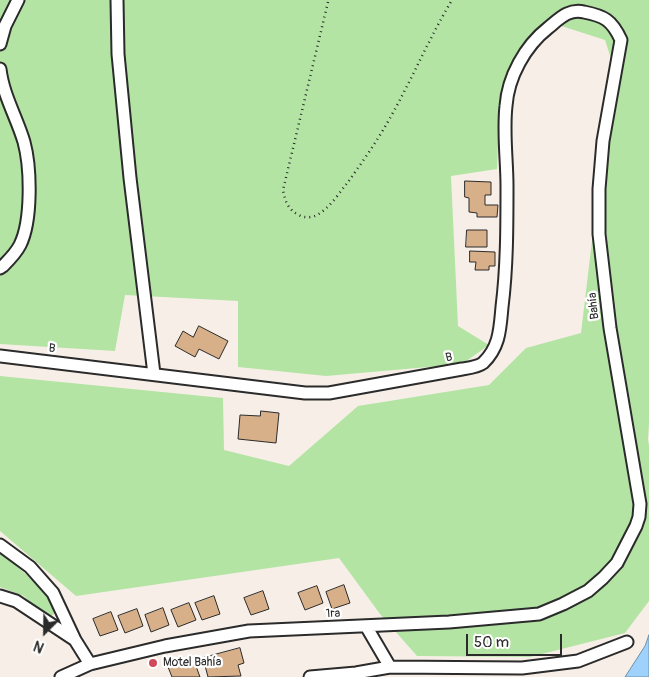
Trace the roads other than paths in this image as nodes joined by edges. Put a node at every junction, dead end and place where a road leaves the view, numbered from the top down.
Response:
1 (18, 0) edge
2 (117, 0) edge
3 (610, 22) joint
4 (0, 44) edge
5 (0, 69) edge
6 (0, 268) edge
7 (0, 356) edge
8 (154, 374) junction
9 (0, 545) edge
10 (602, 578) joint
11 (0, 596) edge
12 (366, 626) junction
13 (75, 640) junction
14 (627, 642) dead end
15 (90, 664) junction
16 (390, 667) junction
17 (61, 677) edge
18 (310, 677) edge

1 - 4 street
2 - 8 street
3 - 8 street, B
3 - 10 street, Bahía
5 - 6 street
7 - 8 street, B
9 - 13 street
10 - 12 street, 1ra
11 - 13 street
12 - 15 street, 1ra
12 - 16 street
13 - 15 street
14 - 16 street
15 - 17 street, 1ra
16 - 18 street

